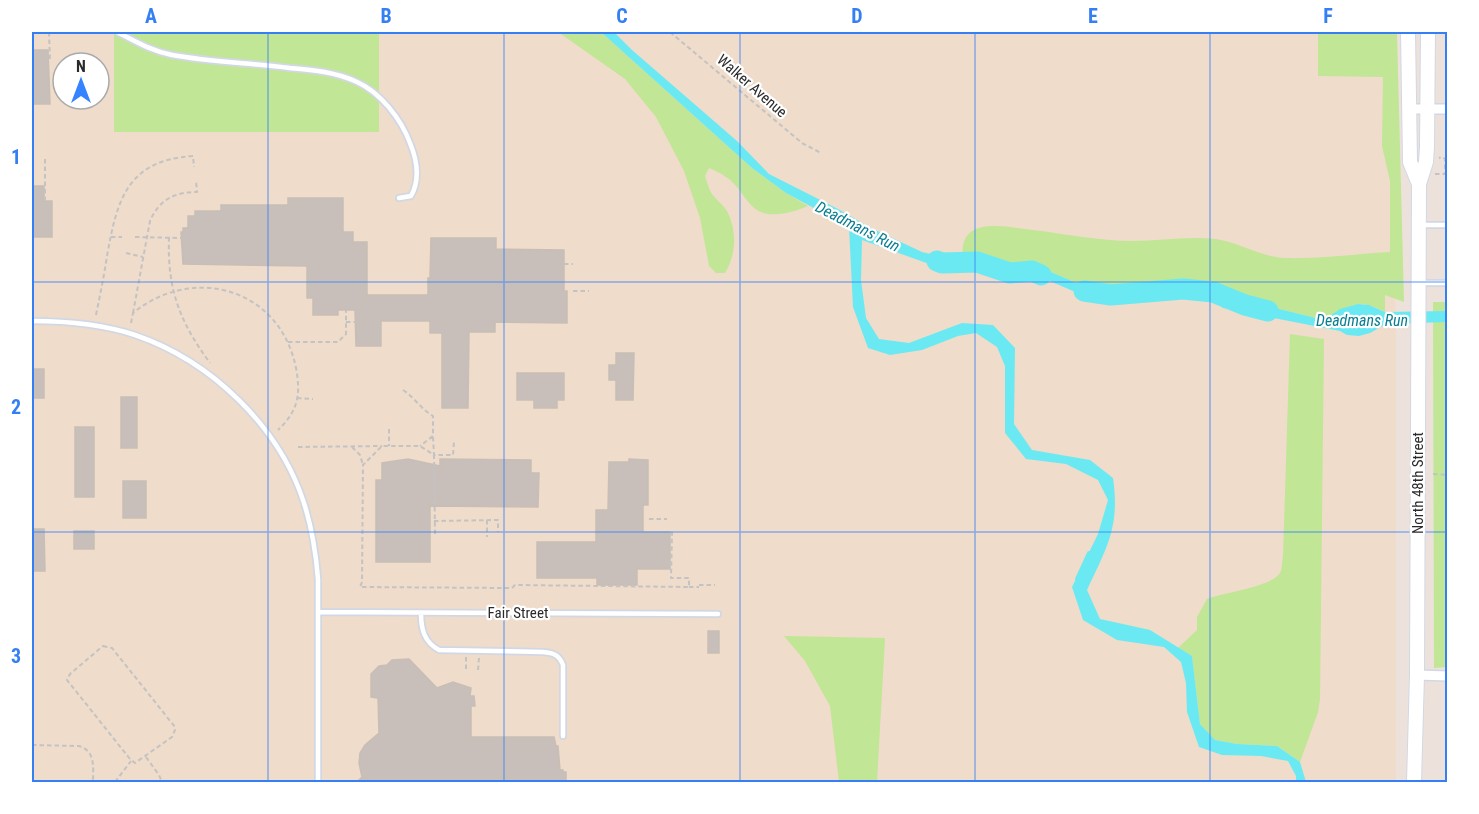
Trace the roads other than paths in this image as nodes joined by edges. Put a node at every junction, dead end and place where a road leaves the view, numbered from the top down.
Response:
1 (117, 32) edge
2 (1408, 32) edge
3 (1428, 32) edge
4 (1408, 109) junction
5 (1427, 109) junction
6 (1448, 109) edge
7 (1419, 184) junction
8 (399, 198) dead end
9 (1419, 225) junction
10 (1448, 225) edge
11 (1419, 283) junction
12 (1448, 283) edge
13 (32, 321) edge
14 (318, 612) junction
15 (421, 613) junction
16 (718, 614) dead end
17 (1417, 675) junction
18 (1448, 676) edge
19 (563, 736) dead end
20 (318, 783) edge
21 (1414, 783) edge

1 - 8 lane
2 - 4 main road, North 48th Street
3 - 5 main road, North 48th Street
4 - 5 street
4 - 7 main road, North 48th Street
5 - 6 street
5 - 7 main road, North 48th Street
7 - 9 main road, North 48th Street
9 - 10 lane
9 - 11 main road, North 48th Street
11 - 12 lane
11 - 17 main road, North 48th Street
13 - 14 lane
14 - 15 lane, Fair Street
14 - 20 lane
15 - 16 lane, Fair Street
15 - 19 lane
17 - 18 street
17 - 21 main road, North 48th Street

